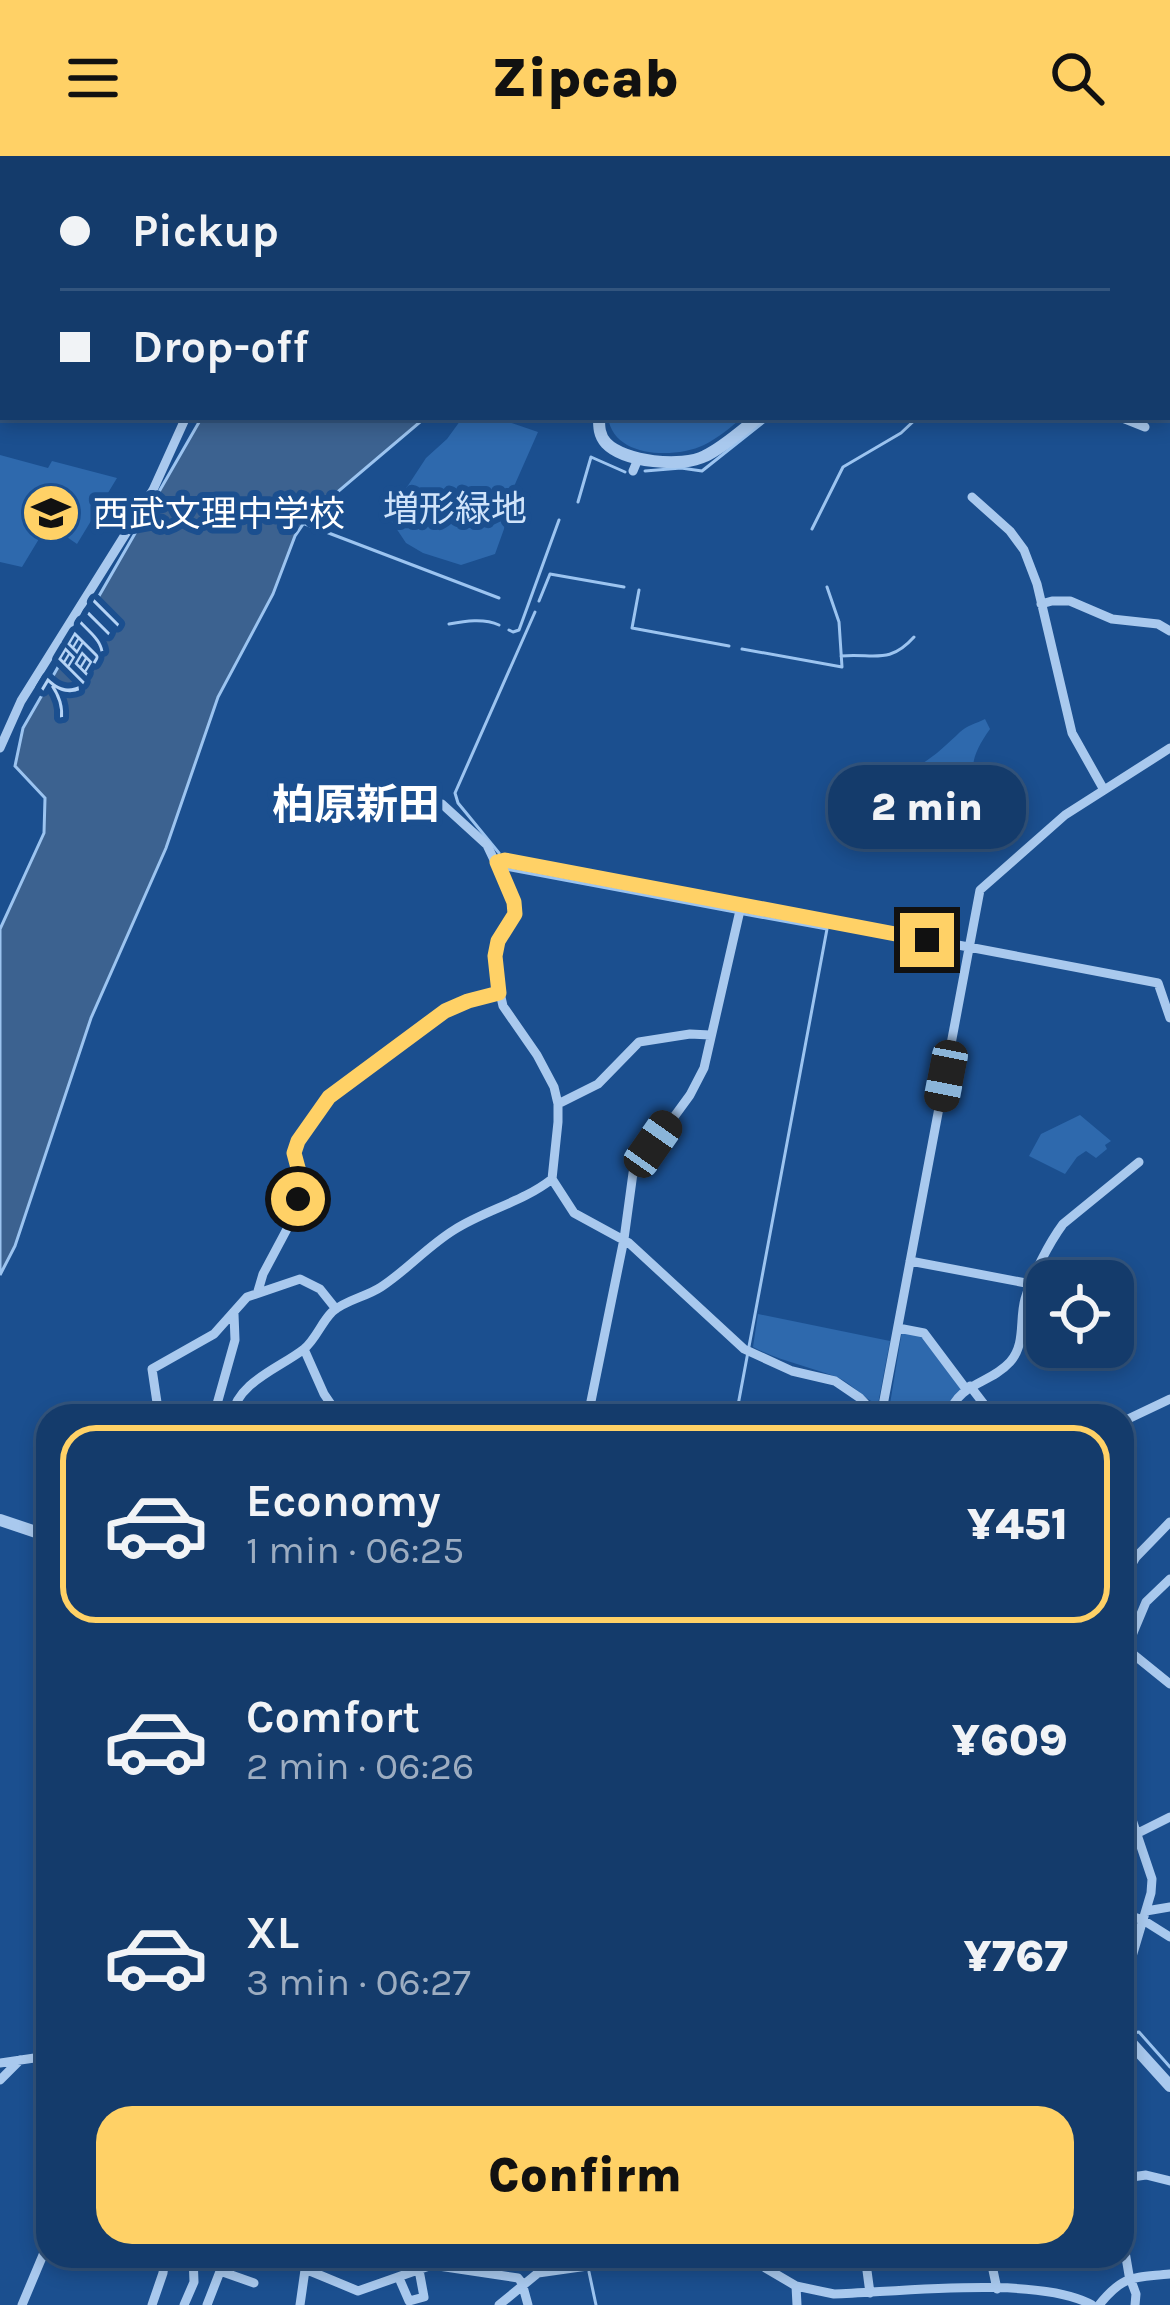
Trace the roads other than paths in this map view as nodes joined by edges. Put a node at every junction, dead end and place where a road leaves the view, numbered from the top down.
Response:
1 (184, 420) edge
2 (599, 420) edge
3 (755, 420) edge
4 (972, 497) dead end
5 (1041, 604) junction
6 (1170, 631) edge
7 (0, 748) edge
8 (1170, 748) edge
9 (1104, 790) junction
10 (442, 804) dead end
11 (497, 862) junction
12 (740, 910) junction
13 (969, 947) junction
14 (499, 993) junction
15 (1170, 1018) edge
16 (710, 1035) junction
17 (558, 1104) junction
18 (1139, 1162) dead end
19 (552, 1179) junction
20 (624, 1240) junction
21 (1042, 1260) edge
22 (910, 1261) junction
23 (1026, 1283) edge
24 (259, 1291) junction
25 (1026, 1298) edge
26 (336, 1309) junction
27 (235, 1313) junction
28 (898, 1328) junction
29 (304, 1349) junction
30 (968, 1387) junction
31 (1170, 1400) edge
32 (157, 1404) edge
33 (217, 1404) edge
34 (234, 1404) edge
35 (331, 1404) edge
36 (590, 1404) edge
37 (866, 1404) edge
38 (882, 1404) edge
39 (954, 1404) edge
40 (983, 1404) edge
41 (1134, 1416) edge
42 (0, 1520) edge
43 (1170, 1522) edge
44 (36, 1532) edge
45 (1134, 1560) edge
46 (1170, 1580) edge
47 (1134, 1628) edge
48 (1134, 1659) edge
49 (1170, 1684) edge
50 (1170, 1817) edge
51 (1134, 1828) edge
52 (1136, 1834) junction
53 (1170, 1907) edge
54 (1134, 1915) edge
55 (1145, 1916) junction
56 (1170, 1937) edge
57 (1134, 1951) edge
58 (1134, 2046) edge
59 (36, 2058) edge
60 (20, 2060) junction
61 (0, 2062) edge
62 (0, 2080) edge
63 (1170, 2086) edge
64 (1134, 2177) edge
65 (1170, 2181) edge
66 (37, 2268) edge
67 (164, 2268) edge
68 (193, 2268) edge
69 (221, 2268) edge
70 (422, 2268) edge
71 (467, 2268) edge
72 (537, 2268) edge
73 (568, 2268) edge
74 (764, 2268) edge
75 (867, 2268) edge
76 (993, 2268) edge
77 (1128, 2268) edge
78 (305, 2269) joint
79 (419, 2270) junction
80 (220, 2271) junction
81 (538, 2272) junction
82 (1170, 2274) edge
83 (400, 2278) junction
84 (1130, 2278) junction
85 (254, 2283) dead end
86 (523, 2283) junction
87 (796, 2286) junction
88 (998, 2289) junction
89 (870, 2293) junction
90 (154, 2300) edge
91 (22, 2305) edge
92 (181, 2305) edge
93 (207, 2305) edge
94 (300, 2305) edge
95 (499, 2305) edge
96 (527, 2305) edge
97 (797, 2305) edge
98 (1096, 2305) edge
99 (1135, 2305) edge

1 - 7 street
2 - 3 street
4 - 5 street
5 - 6 street
5 - 9 street
8 - 9 street
9 - 13 street
10 - 11 street
11 - 12 street
11 - 14 street
12 - 13 street
12 - 16 street
13 - 15 street
13 - 22 street
14 - 17 street
14 - 24 street
16 - 17 street
16 - 20 street
17 - 19 street
18 - 21 street
19 - 20 street
19 - 26 street
20 - 36 street
20 - 37 street
22 - 23 street
22 - 28 street
24 - 26 street
24 - 27 street
25 - 30 street
26 - 29 street
27 - 32 street
27 - 33 street
28 - 30 street
28 - 38 street
29 - 34 street
29 - 35 street
30 - 39 street
30 - 40 street
31 - 41 street
42 - 44 street
43 - 45 street
46 - 47 street
48 - 49 street
50 - 52 street
51 - 52 street
52 - 55 street
53 - 55 street
54 - 55 street
55 - 56 street
55 - 57 street
58 - 63 street
59 - 60 street
60 - 61 street
60 - 62 street
64 - 65 street
66 - 91 street
67 - 90 street
68 - 92 street
69 - 80 street
70 - 79 street
71 - 86 street
72 - 81 street
73 - 81 street
74 - 87 street
75 - 89 street
76 - 88 street
77 - 84 street
78 - 83 street
78 - 94 street
79 - 83 street
79 - 83 street
80 - 85 street
80 - 93 street
81 - 86 street
82 - 84 street
84 - 98 street
84 - 99 street
86 - 95 street
86 - 96 street
87 - 89 street
87 - 97 street
88 - 89 street
88 - 98 street
90 - 92 street

